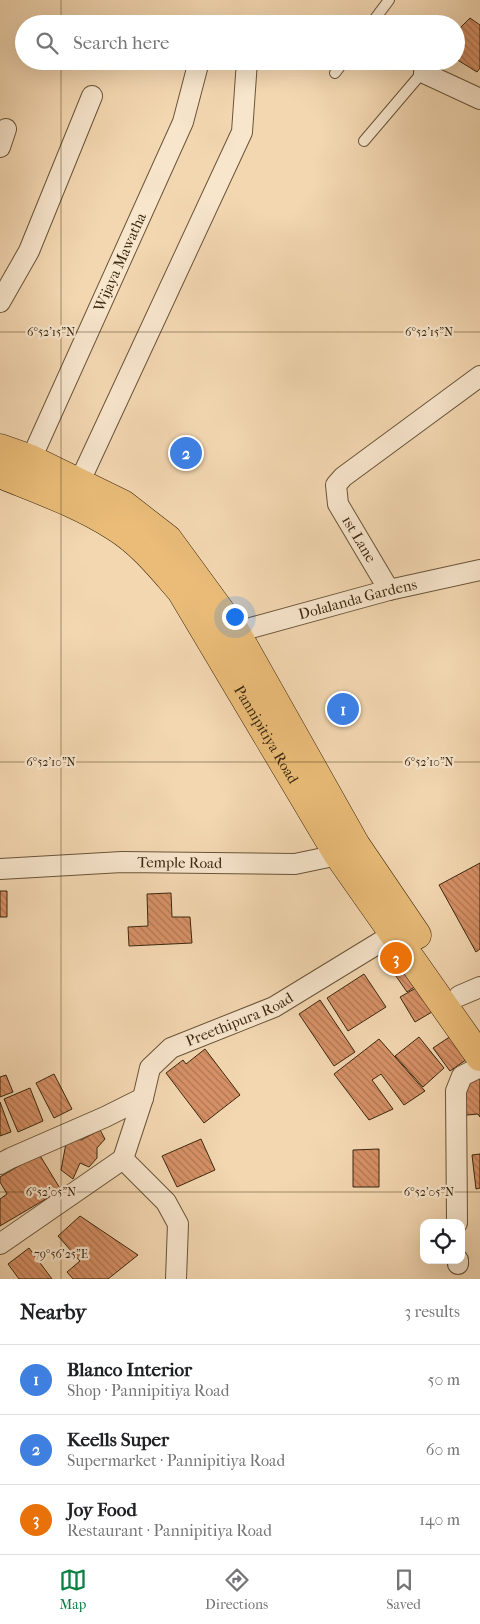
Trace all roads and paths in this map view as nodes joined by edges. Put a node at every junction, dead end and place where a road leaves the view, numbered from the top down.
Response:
1 (389, 0) edge
2 (378, 15) edge
3 (197, 70) edge
4 (246, 70) edge
5 (337, 70) edge
6 (335, 73) dead end
7 (424, 73) joint
8 (92, 96) dead end
9 (480, 99) edge
10 (364, 141) dead end
11 (0, 302) edge
12 (480, 376) edge
13 (0, 448) edge
14 (31, 459) junction
15 (0, 474) edge
16 (79, 482) junction
17 (480, 570) edge
18 (389, 590) junction
19 (236, 632) junction
20 (347, 850) junction
21 (0, 869) edge
22 (402, 929) junction
23 (469, 992) edge
24 (480, 1027) edge
25 (480, 1057) edge
26 (480, 1067) edge
27 (143, 1098) junction
28 (123, 1159) junction
29 (0, 1164) edge
30 (457, 1219) edge
31 (0, 1244) edge
32 (176, 1279) edge

1 - 2 lane
3 - 14 street, Wijaya Mawatha
4 - 16 street
5 - 6 lane
7 - 9 street
7 - 10 lane
8 - 11 street
12 - 18 street, 1st Lane
13 - 14 main road, Pannipitiya Road
14 - 16 main road, Pannipitiya Road
15 - 20 main road, Pannipitiya Road
16 - 19 main road, Pannipitiya Road
17 - 18 street, Dolalanda Gardens
18 - 19 street, Dolalanda Gardens
19 - 20 main road, Pannipitiya Road
20 - 21 street, Temple Road
20 - 22 main road, Pannipitiya Road
22 - 23 main road, Pannipitiya Road
22 - 25 main road, Pannipitiya Road
22 - 27 street, Preethipura Road
23 - 24 main road, Pannipitiya Road
26 - 30 street
27 - 28 street, Preethipura Road
27 - 29 street
28 - 31 street
28 - 32 street

